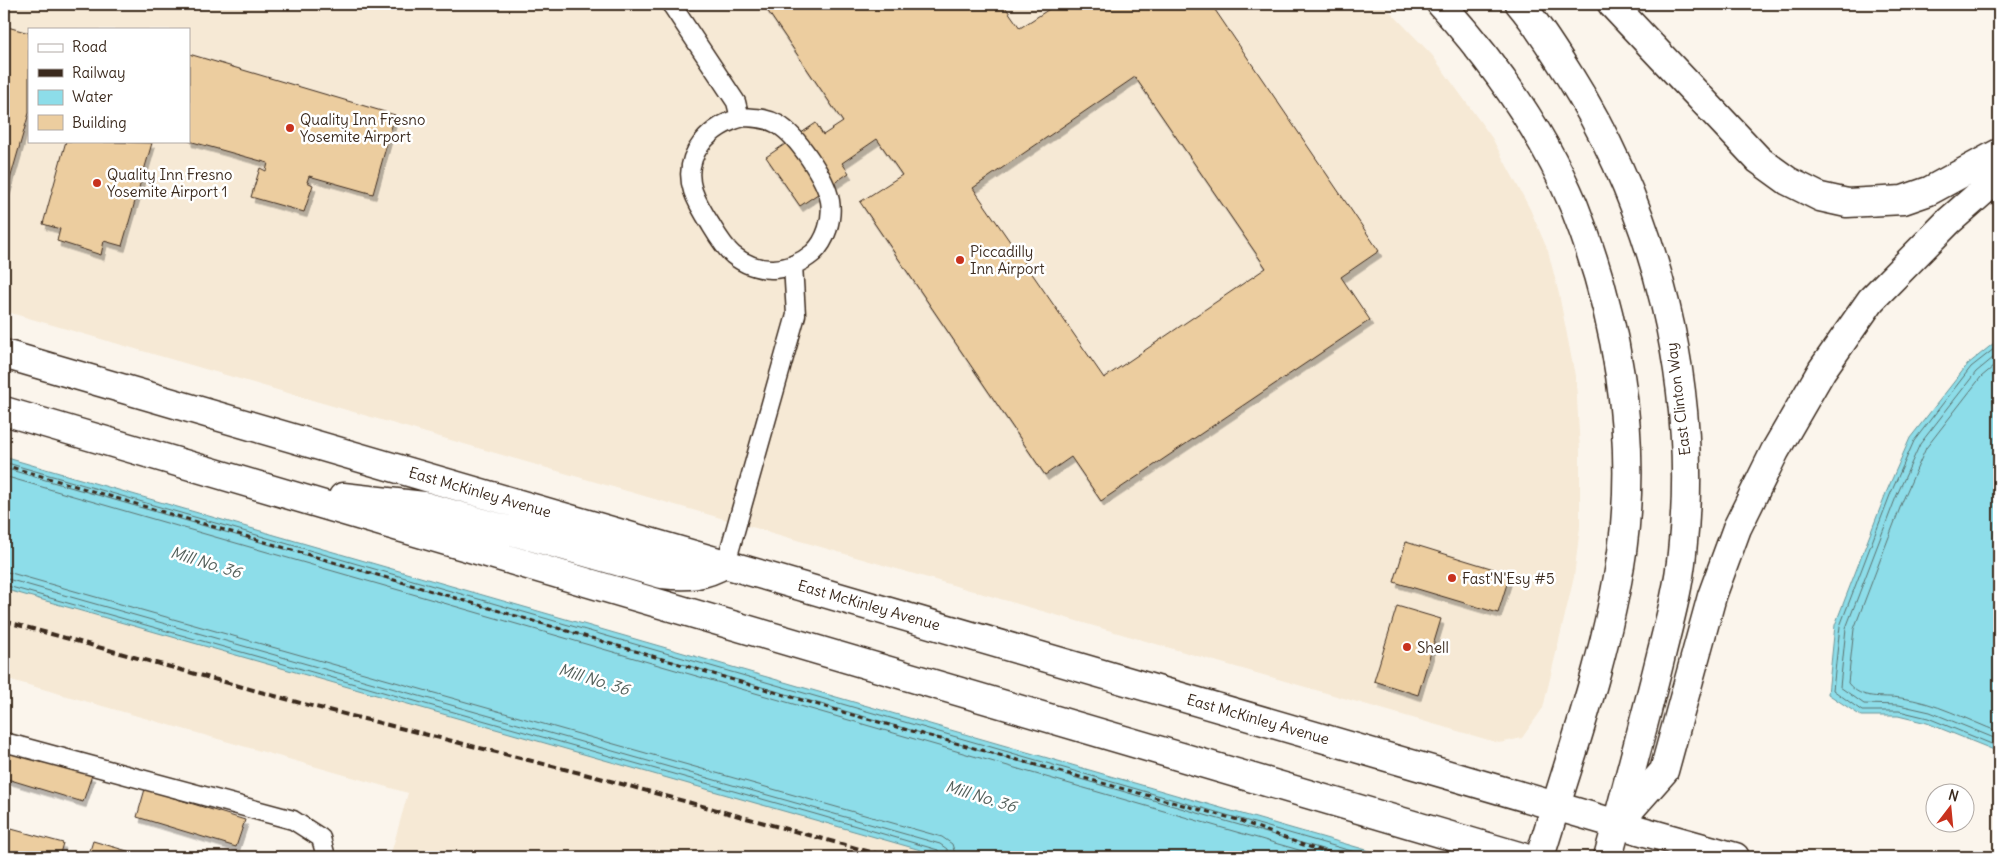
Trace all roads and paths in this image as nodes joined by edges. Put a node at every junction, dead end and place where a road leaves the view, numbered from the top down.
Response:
1 (671, 4) edge
2 (1441, 4) edge
3 (1520, 4) edge
4 (1612, 4) edge
5 (740, 118) junction
6 (1999, 153) edge
7 (1999, 178) edge
8 (793, 265) junction
9 (4, 354) edge
10 (4, 411) edge
11 (4, 465) edge
12 (267, 488) junction
13 (726, 563) junction
14 (4, 742) edge
15 (1555, 806) junction
16 (1618, 824) junction
17 (326, 857) edge
18 (1342, 857) edge
19 (1522, 857) edge
20 (1540, 857) edge
21 (1608, 857) edge
22 (1735, 857) edge

1 - 5 lane
2 - 15 main road
3 - 16 main road, East Clinton Way
4 - 6 main road
5 - 8 lane
5 - 8 lane
7 - 16 main road
8 - 13 lane
9 - 13 main road, East McKinley Avenue
10 - 12 main road
11 - 18 path
12 - 13 main road
12 - 19 main road
13 - 15 main road, East McKinley Avenue
14 - 17 lane
15 - 16 main road, East McKinley Avenue
15 - 20 main road
16 - 21 main road, East Clinton Way
16 - 22 main road, East McKinley Avenue

